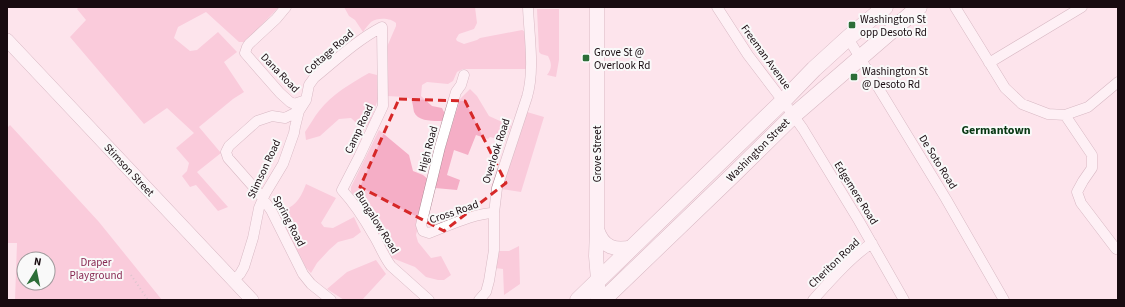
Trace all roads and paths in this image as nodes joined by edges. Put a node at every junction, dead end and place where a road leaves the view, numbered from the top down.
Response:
1 (286, 7) edge
2 (528, 7) edge
3 (597, 7) edge
4 (717, 7) edge
5 (885, 7) edge
6 (919, 7) edge
7 (955, 7) edge
8 (1082, 7) edge
9 (382, 27) joint
10 (848, 38) junction
11 (7, 40) edge
12 (860, 59) junction
13 (989, 63) junction
14 (464, 75) dead end
15 (1118, 82) edge
16 (306, 100) junction
17 (783, 101) junction
18 (299, 111) junction
19 (794, 115) junction
20 (1066, 115) junction
21 (342, 190) joint
22 (263, 198) junction
23 (494, 213) junction
24 (597, 229) junction
25 (423, 231) joint
26 (872, 243) junction
27 (633, 247) junction
28 (1116, 249) dead end
29 (131, 275) dead end
30 (233, 280) junction
31 (598, 280) junction
32 (148, 300) edge
33 (252, 300) edge
34 (331, 300) edge
35 (429, 300) edge
36 (479, 300) edge
37 (578, 300) edge
38 (598, 300) edge
39 (603, 300) edge
40 (813, 300) edge
41 (904, 300) edge
42 (1004, 300) edge

1 - 16 street, Dana Road
2 - 23 street, Overlook Road
3 - 24 main road, Grove Street
4 - 17 street, Freeman Avenue
5 - 10 main road, Washington Street
6 - 12 main road, Washington Street
7 - 13 street
8 - 13 street
9 - 16 street, Cottage Road
9 - 21 street, Camp Road
10 - 12 street, De Soto Road
10 - 17 main road, Washington Street
11 - 30 street, Stimson Street
12 - 19 main road, Washington Street
12 - 42 street, De Soto Road
13 - 20 street
14 - 25 street, High Road
15 - 20 street
16 - 18 street, Cottage Road
17 - 19 street, Edgemere Road
17 - 27 main road, Washington Street
18 - 22 street, Stimson Road
18 - 22 street, Spring Road
19 - 26 street, Edgemere Road
19 - 39 main road, Washington Street
20 - 28 street
21 - 35 street, Bungalow Road
22 - 30 street, Stimson Road
22 - 34 street, Spring Road
23 - 25 street, Cross Road
23 - 36 street, Overlook Road
24 - 27 main road
24 - 31 main road, Grove Street
26 - 40 street, Cheriton Road
26 - 41 street, Edgemere Road
27 - 31 main road, Washington Street
29 - 32 path
30 - 33 street, Stimson Street
31 - 37 main road, Washington Street
31 - 38 main road, Grove Street

